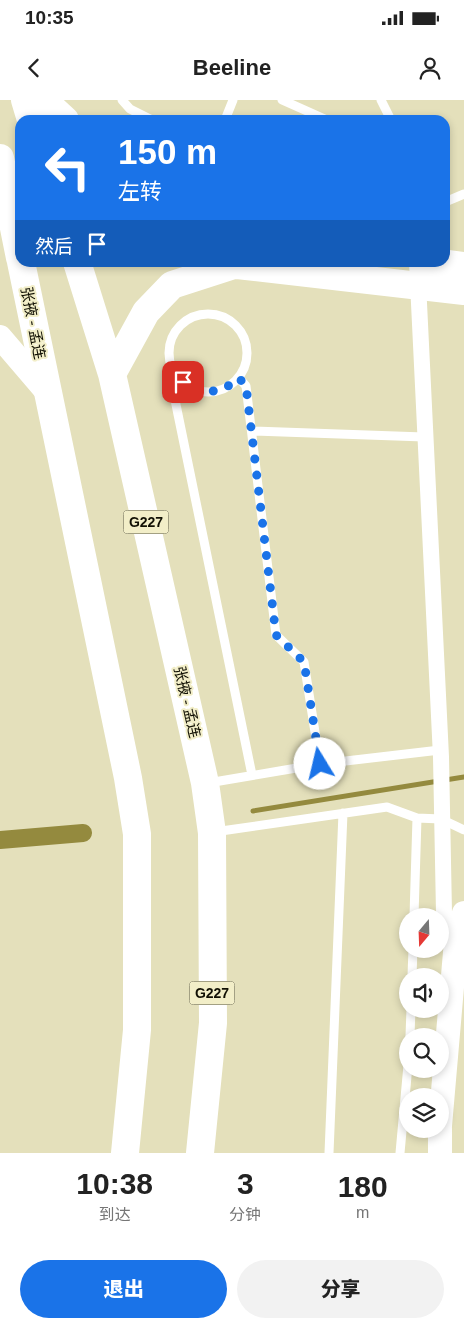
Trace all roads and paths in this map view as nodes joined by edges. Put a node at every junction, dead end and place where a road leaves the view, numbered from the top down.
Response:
1 (24, 100) edge
2 (43, 100) edge
3 (122, 100) edge
4 (233, 100) edge
5 (282, 100) edge
6 (381, 100) edge
7 (29, 115) edge
8 (60, 115) edge
9 (142, 115) edge
10 (227, 115) edge
11 (316, 115) edge
12 (388, 115) edge
13 (0, 158) edge
14 (464, 194) edge
15 (450, 200) edge
16 (10, 205) edge
17 (15, 241) edge
18 (450, 264) edge
19 (464, 266) edge
20 (20, 267) edge
21 (79, 267) edge
22 (215, 267) edge
23 (275, 267) edge
24 (418, 275) edge
25 (464, 291) edge
26 (0, 337) edge
27 (112, 374) junction
28 (176, 375) junction
29 (239, 378) junction
30 (47, 392) junction
31 (252, 431) junction
32 (424, 437) junction
33 (441, 754) junction
34 (320, 764) junction
35 (252, 775) junction
36 (205, 783) junction
37 (343, 813) junction
38 (441, 817) junction
39 (417, 818) junction
40 (464, 830) edge
41 (212, 832) junction
42 (414, 908) edge
43 (464, 913) edge
44 (456, 941) junction
45 (407, 1078) edge
46 (443, 1088) edge
47 (440, 1138) edge
48 (125, 1153) edge
49 (200, 1153) edge
50 (329, 1153) edge
51 (400, 1153) edge
52 (440, 1153) edge

1 - 7 highway
2 - 8 highway
3 - 9 lane
4 - 10 lane
5 - 11 lane
6 - 12 lane
13 - 16 highway, 张掖 - 孟连
14 - 15 lane
16 - 17 highway, 张掖 - 孟连
18 - 19 highway
20 - 30 highway, 张掖 - 孟连
21 - 27 highway, 张掖 - 孟连 / G227
22 - 27 highway
23 - 24 highway
24 - 25 highway
24 - 32 street
26 - 30 main road
27 - 36 highway, 张掖 - 孟连 / G227
28 - 29 lane
28 - 29 lane
28 - 35 lane
29 - 31 lane
30 - 48 highway, 张掖 - 孟连
31 - 32 lane
31 - 34 lane
32 - 33 street
33 - 34 lane
33 - 38 street
34 - 35 lane
35 - 36 lane
36 - 41 highway, 张掖 - 孟连 / G227
37 - 39 lane
37 - 41 lane
37 - 50 lane
38 - 39 lane
38 - 40 lane
38 - 44 street
39 - 42 lane
41 - 49 highway, 张掖 - 孟连 / G227
43 - 44 main road
44 - 46 main road
45 - 51 lane
47 - 52 main road

